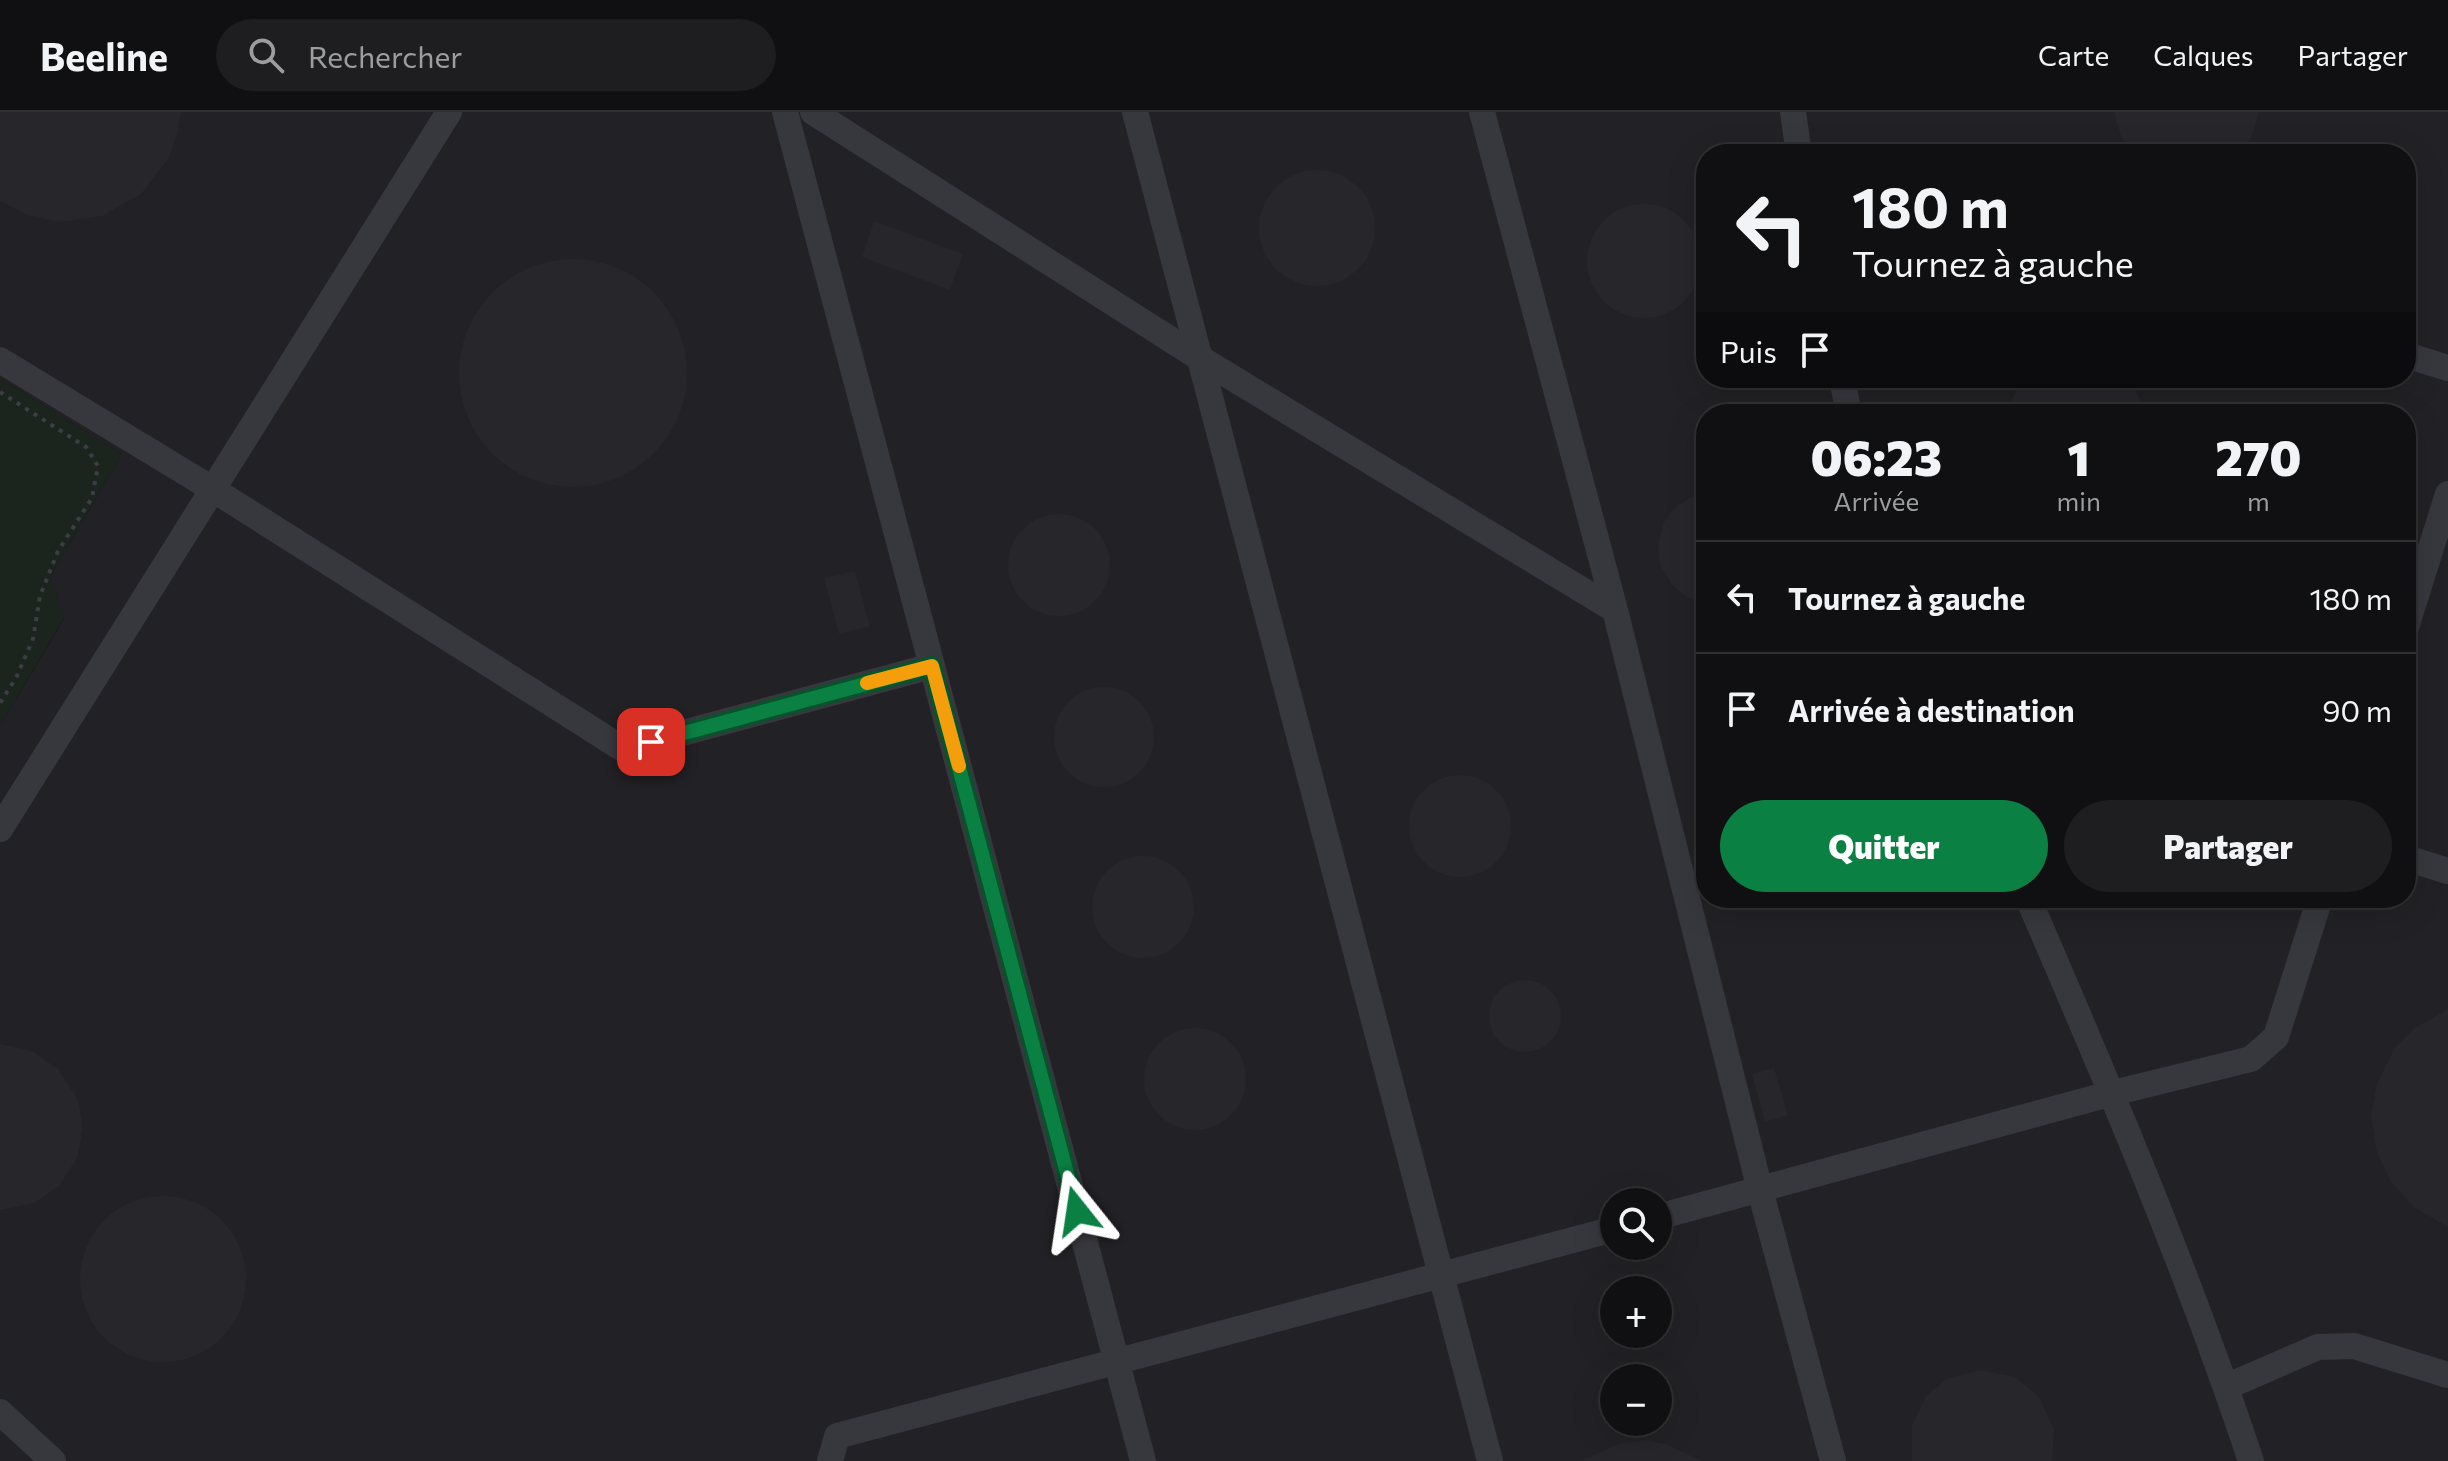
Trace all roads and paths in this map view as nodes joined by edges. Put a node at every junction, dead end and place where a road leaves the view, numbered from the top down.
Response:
1 (449, 112) edge
2 (785, 112) edge
3 (813, 112) edge
4 (1135, 112) edge
5 (1482, 112) edge
6 (1793, 112) edge
7 (1798, 144) edge
8 (1198, 357) junction
9 (2416, 358) edge
10 (0, 360) edge
11 (2448, 368) edge
12 (0, 392) edge
13 (214, 490) junction
14 (2448, 494) edge
15 (2416, 595) edge
16 (1615, 610) junction
17 (932, 666) junction
18 (0, 703) edge
19 (0, 829) edge
20 (2416, 861) edge
21 (2448, 871) edge
22 (2032, 908) edge
23 (2317, 908) edge
24 (2113, 1093) junction
25 (1760, 1190) junction
26 (1672, 1213) edge
27 (1600, 1233) edge
28 (1441, 1276) junction
29 (1117, 1363) junction
30 (2448, 1375) edge
31 (2226, 1387) junction
32 (0, 1412) edge
33 (53, 1461) edge
34 (830, 1461) edge
35 (1143, 1461) edge
36 (1490, 1461) edge
37 (1833, 1461) edge
38 (2251, 1461) edge

1 - 13 lane
2 - 17 lane
3 - 8 lane
4 - 8 lane
5 - 16 lane
6 - 7 lane
8 - 16 lane
8 - 28 lane
9 - 11 lane
10 - 13 lane
12 - 18 path
13 - 17 lane
13 - 19 lane
14 - 15 lane
16 - 25 lane
17 - 29 lane
20 - 21 lane
22 - 24 lane
23 - 24 lane
24 - 25 lane
24 - 31 lane
25 - 26 lane
25 - 37 lane
27 - 28 lane
28 - 29 lane
28 - 36 lane
29 - 34 lane
29 - 35 lane
30 - 31 lane
31 - 38 lane
32 - 33 lane

